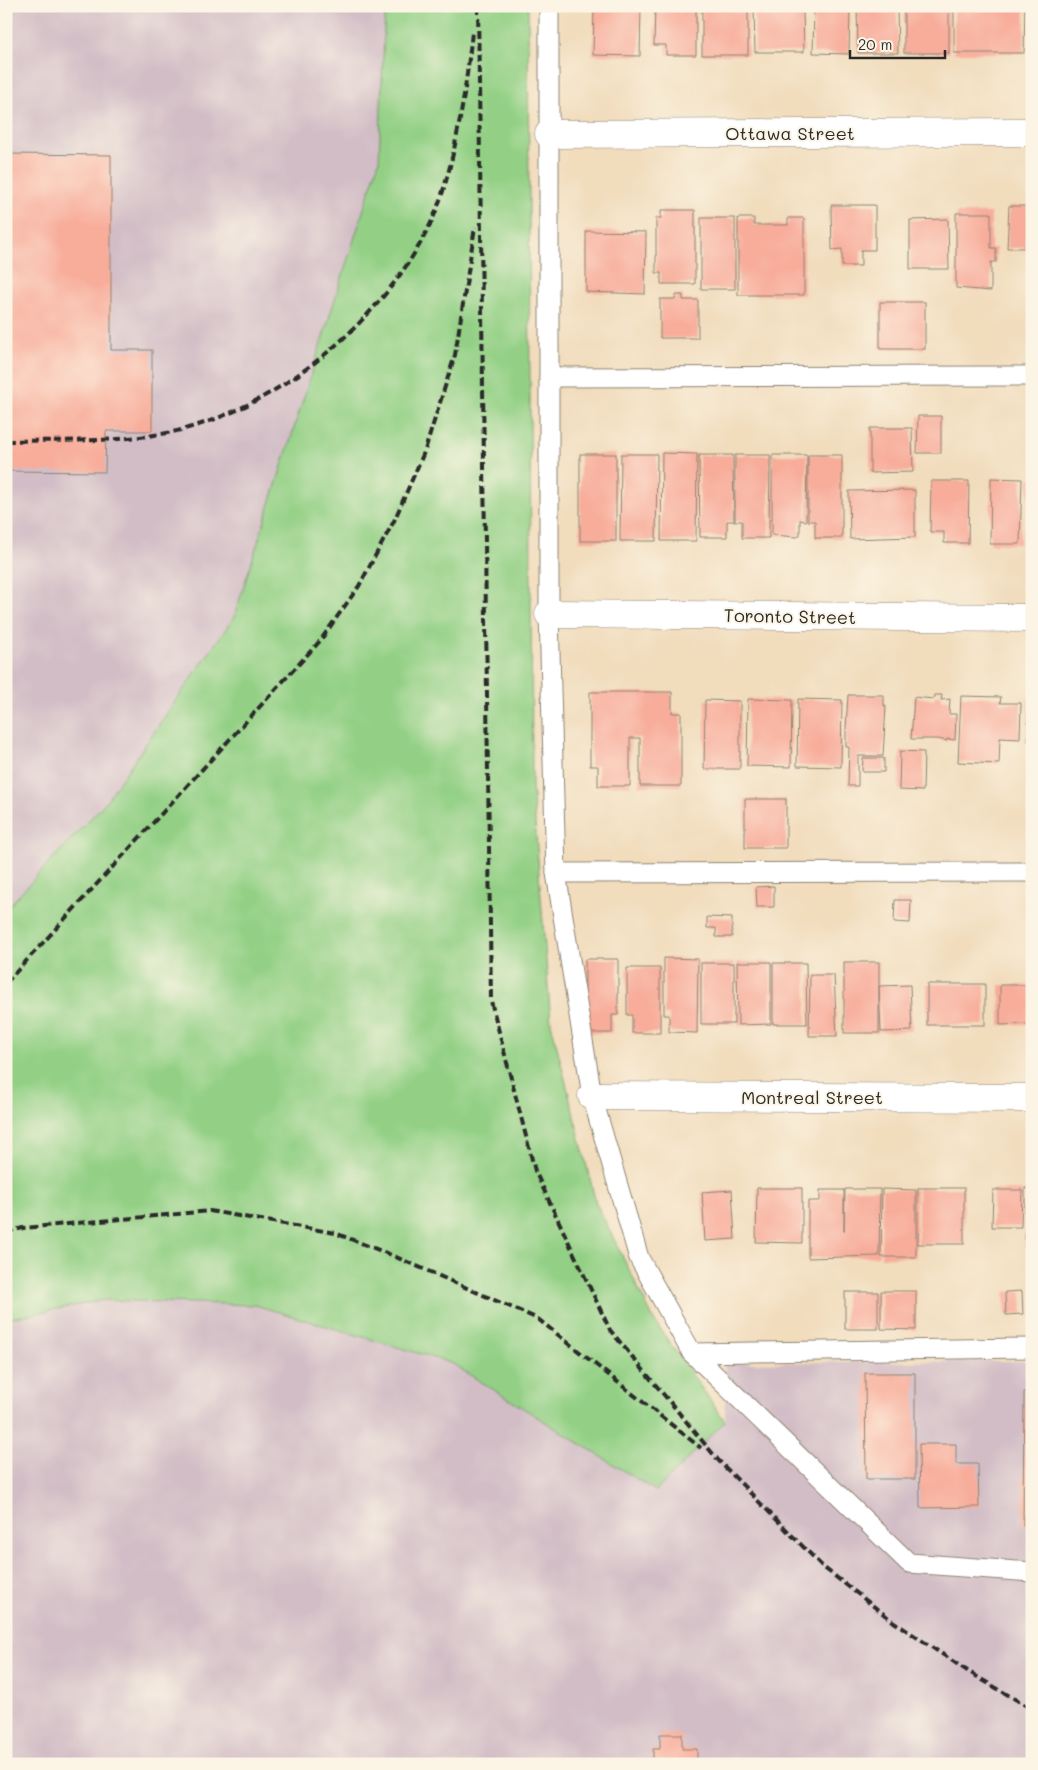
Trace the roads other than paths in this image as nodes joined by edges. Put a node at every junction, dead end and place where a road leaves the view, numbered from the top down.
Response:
1 (548, 6) edge
2 (1032, 132) edge
3 (549, 134) junction
4 (1032, 376) edge
5 (549, 377) junction
6 (549, 614) junction
7 (1032, 618) edge
8 (1032, 872) edge
9 (556, 873) junction
10 (592, 1096) junction
11 (1032, 1098) edge
12 (1032, 1348) edge
13 (692, 1353) junction
14 (1032, 1572) edge

1 - 3 lane
2 - 3 street, Ottawa Street
3 - 5 lane
4 - 5 lane
5 - 6 lane
6 - 7 street, Toronto Street
6 - 9 lane
8 - 9 lane
9 - 10 lane
10 - 11 street, Montreal Street
10 - 13 lane
12 - 13 lane
13 - 14 lane

